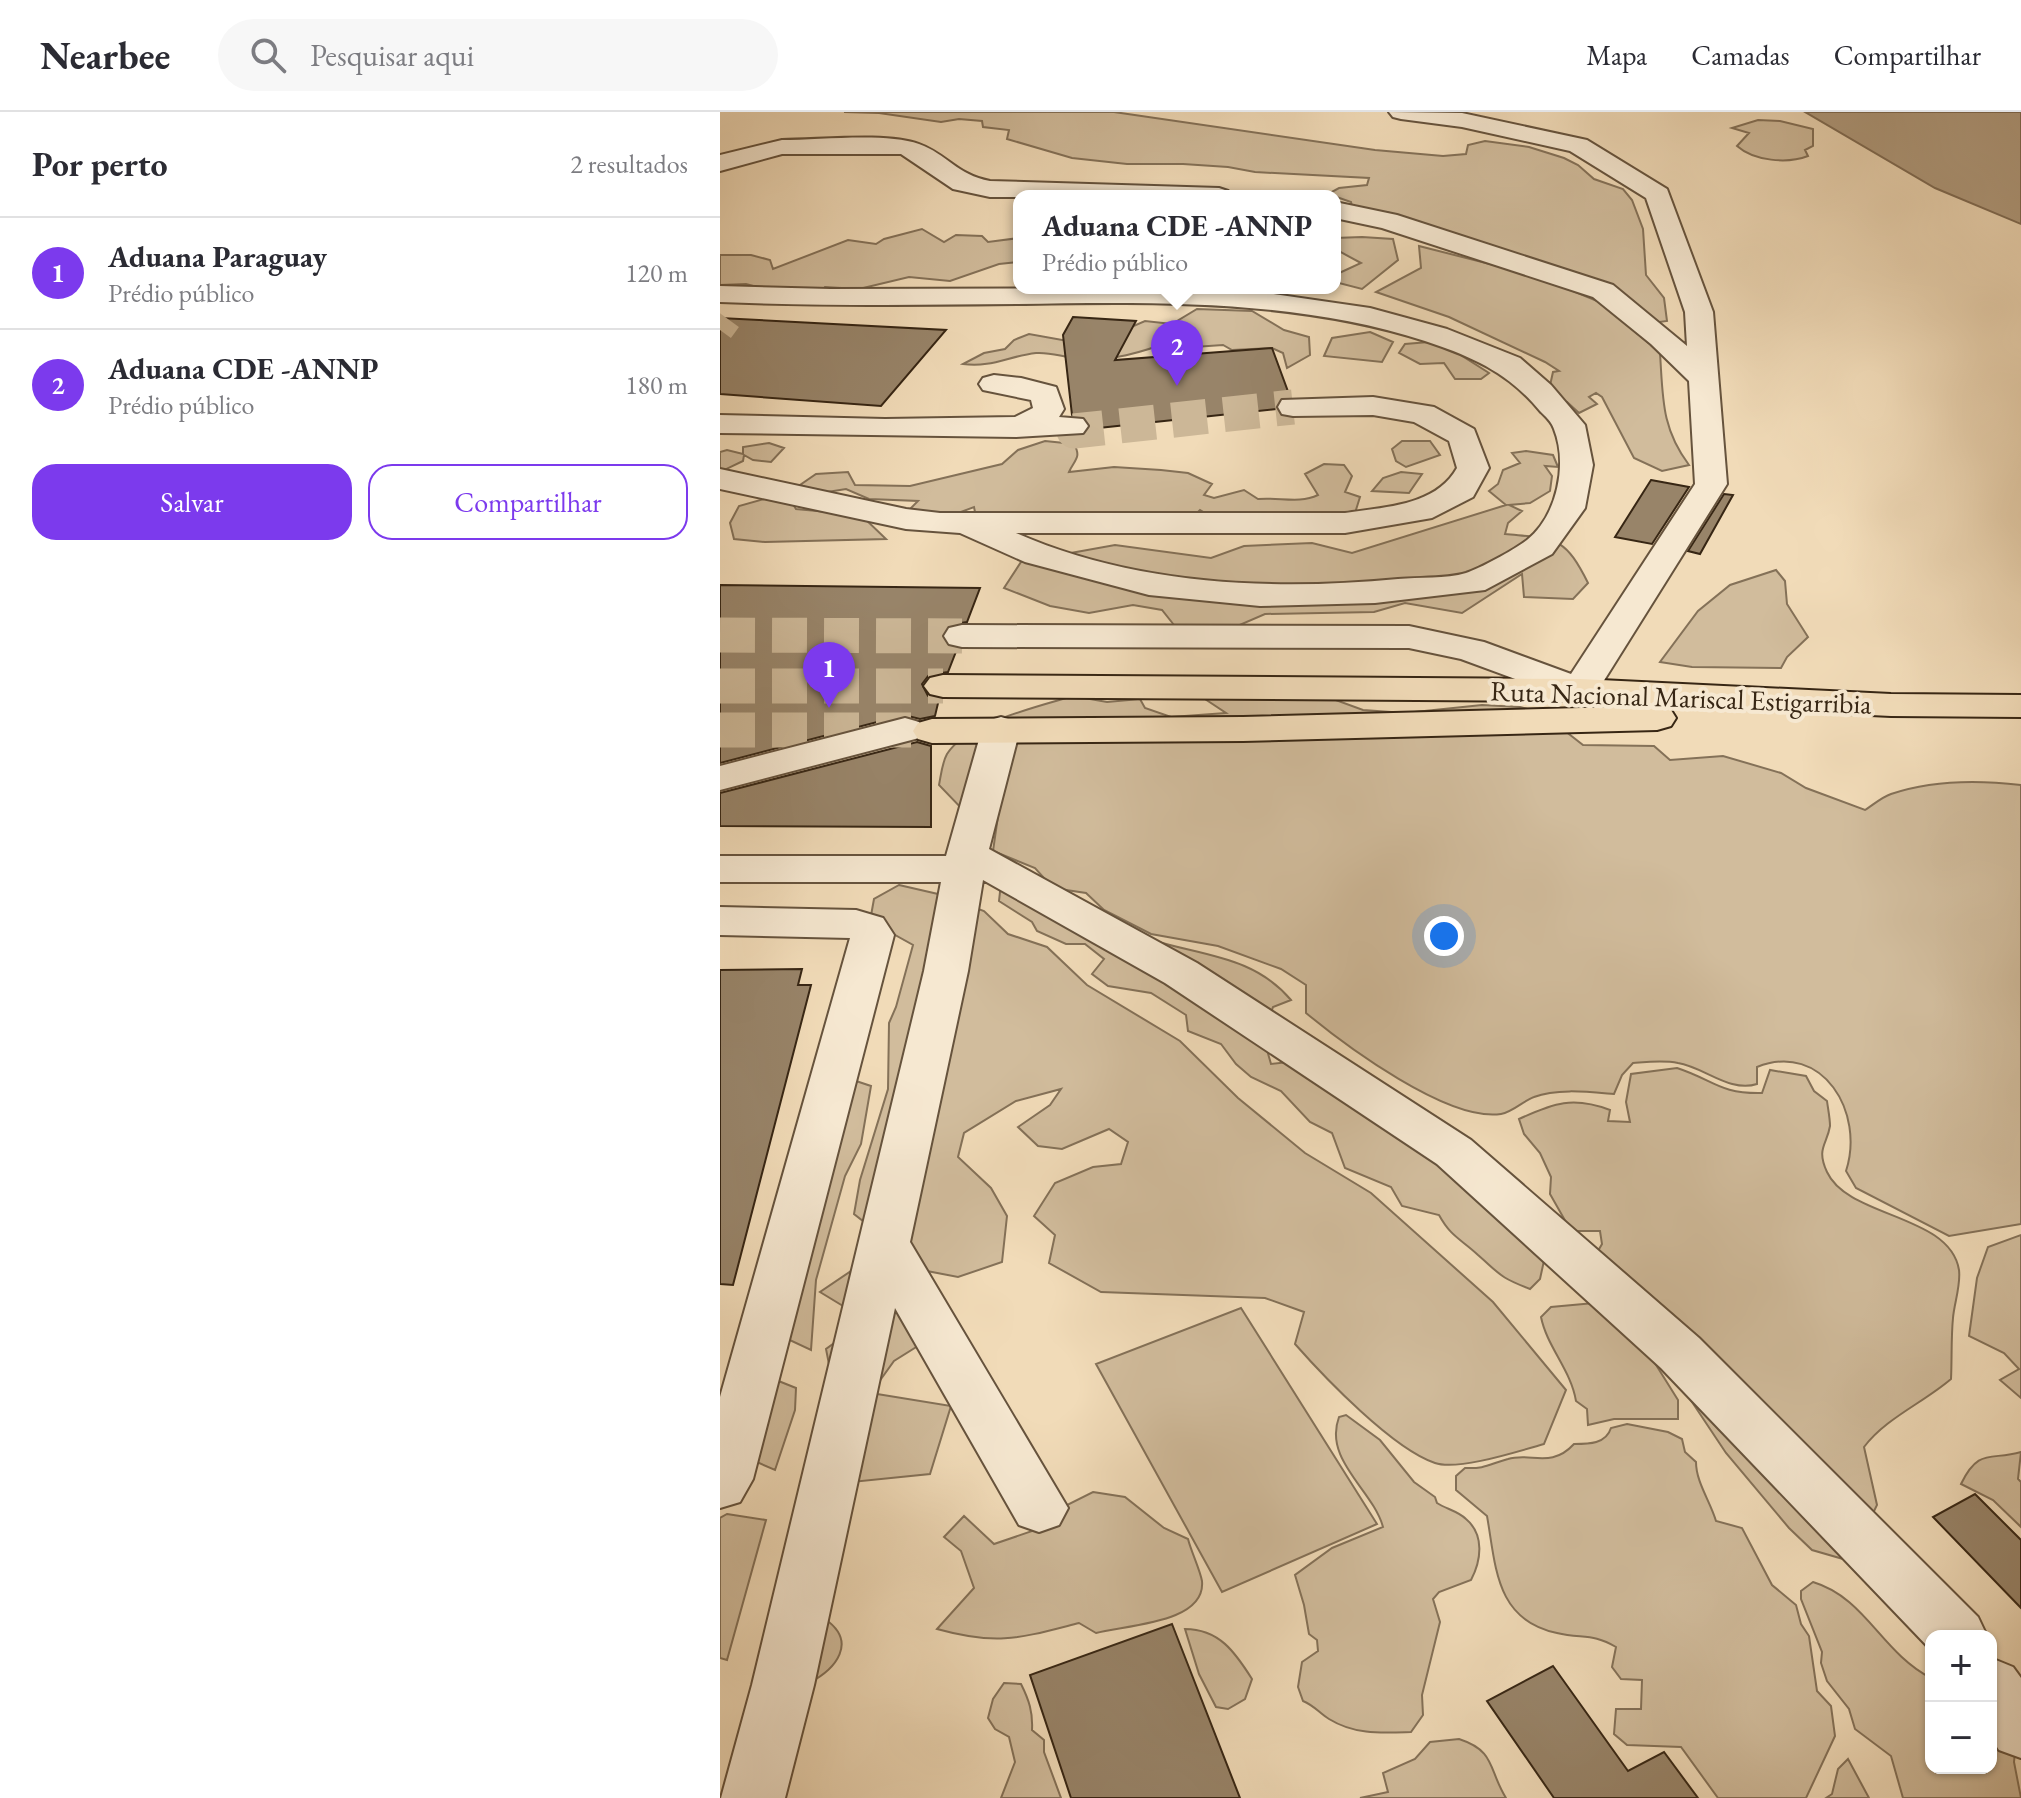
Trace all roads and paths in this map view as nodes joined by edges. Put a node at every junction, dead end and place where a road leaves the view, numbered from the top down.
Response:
1 (1401, 112) edge
2 (720, 163) edge
3 (1023, 190) edge
4 (1341, 211) edge
5 (724, 306) edge
6 (1703, 378) junction
7 (994, 384) dead end
8 (1293, 407) tunnel mouth
9 (720, 424) edge
10 (1072, 426) tunnel mouth
11 (1016, 428) junction
12 (720, 479) edge
13 (965, 523) junction
14 (962, 636) tunnel mouth
15 (943, 686) tunnel mouth
16 (1582, 706) junction
17 (2021, 706) edge
18 (1001, 729) junction
19 (918, 730) joint
20 (720, 778) edge
21 (966, 861) junction
22 (720, 869) edge
23 (720, 921) edge
24 (884, 1243) junction
25 (720, 1485) edge
26 (1039, 1508) dead end
27 (1951, 1630) edge
28 (1997, 1695) edge
29 (2021, 1730) edge
30 (753, 1798) edge

1 - 6 lane
2 - 3 lane
4 - 6 lane
5 - 13 lane
6 - 16 lane
7 - 11 lane
8 - 13 lane
9 - 11 lane
10 - 11 lane
12 - 13 lane
14 - 16 lane
15 - 16 highway, Ruta Nacional Mariscal Estigarribia
16 - 17 highway, Ruta Nacional Mariscal Estigarribia
16 - 18 highway, Ruta Nacional Mariscal Estigarribia
18 - 19 highway, Ruta Nacional Mariscal Estigarribia
18 - 21 lane
19 - 20 lane
21 - 22 lane
21 - 24 lane
21 - 27 lane
23 - 25 lane
24 - 26 lane
24 - 30 lane
28 - 29 lane

